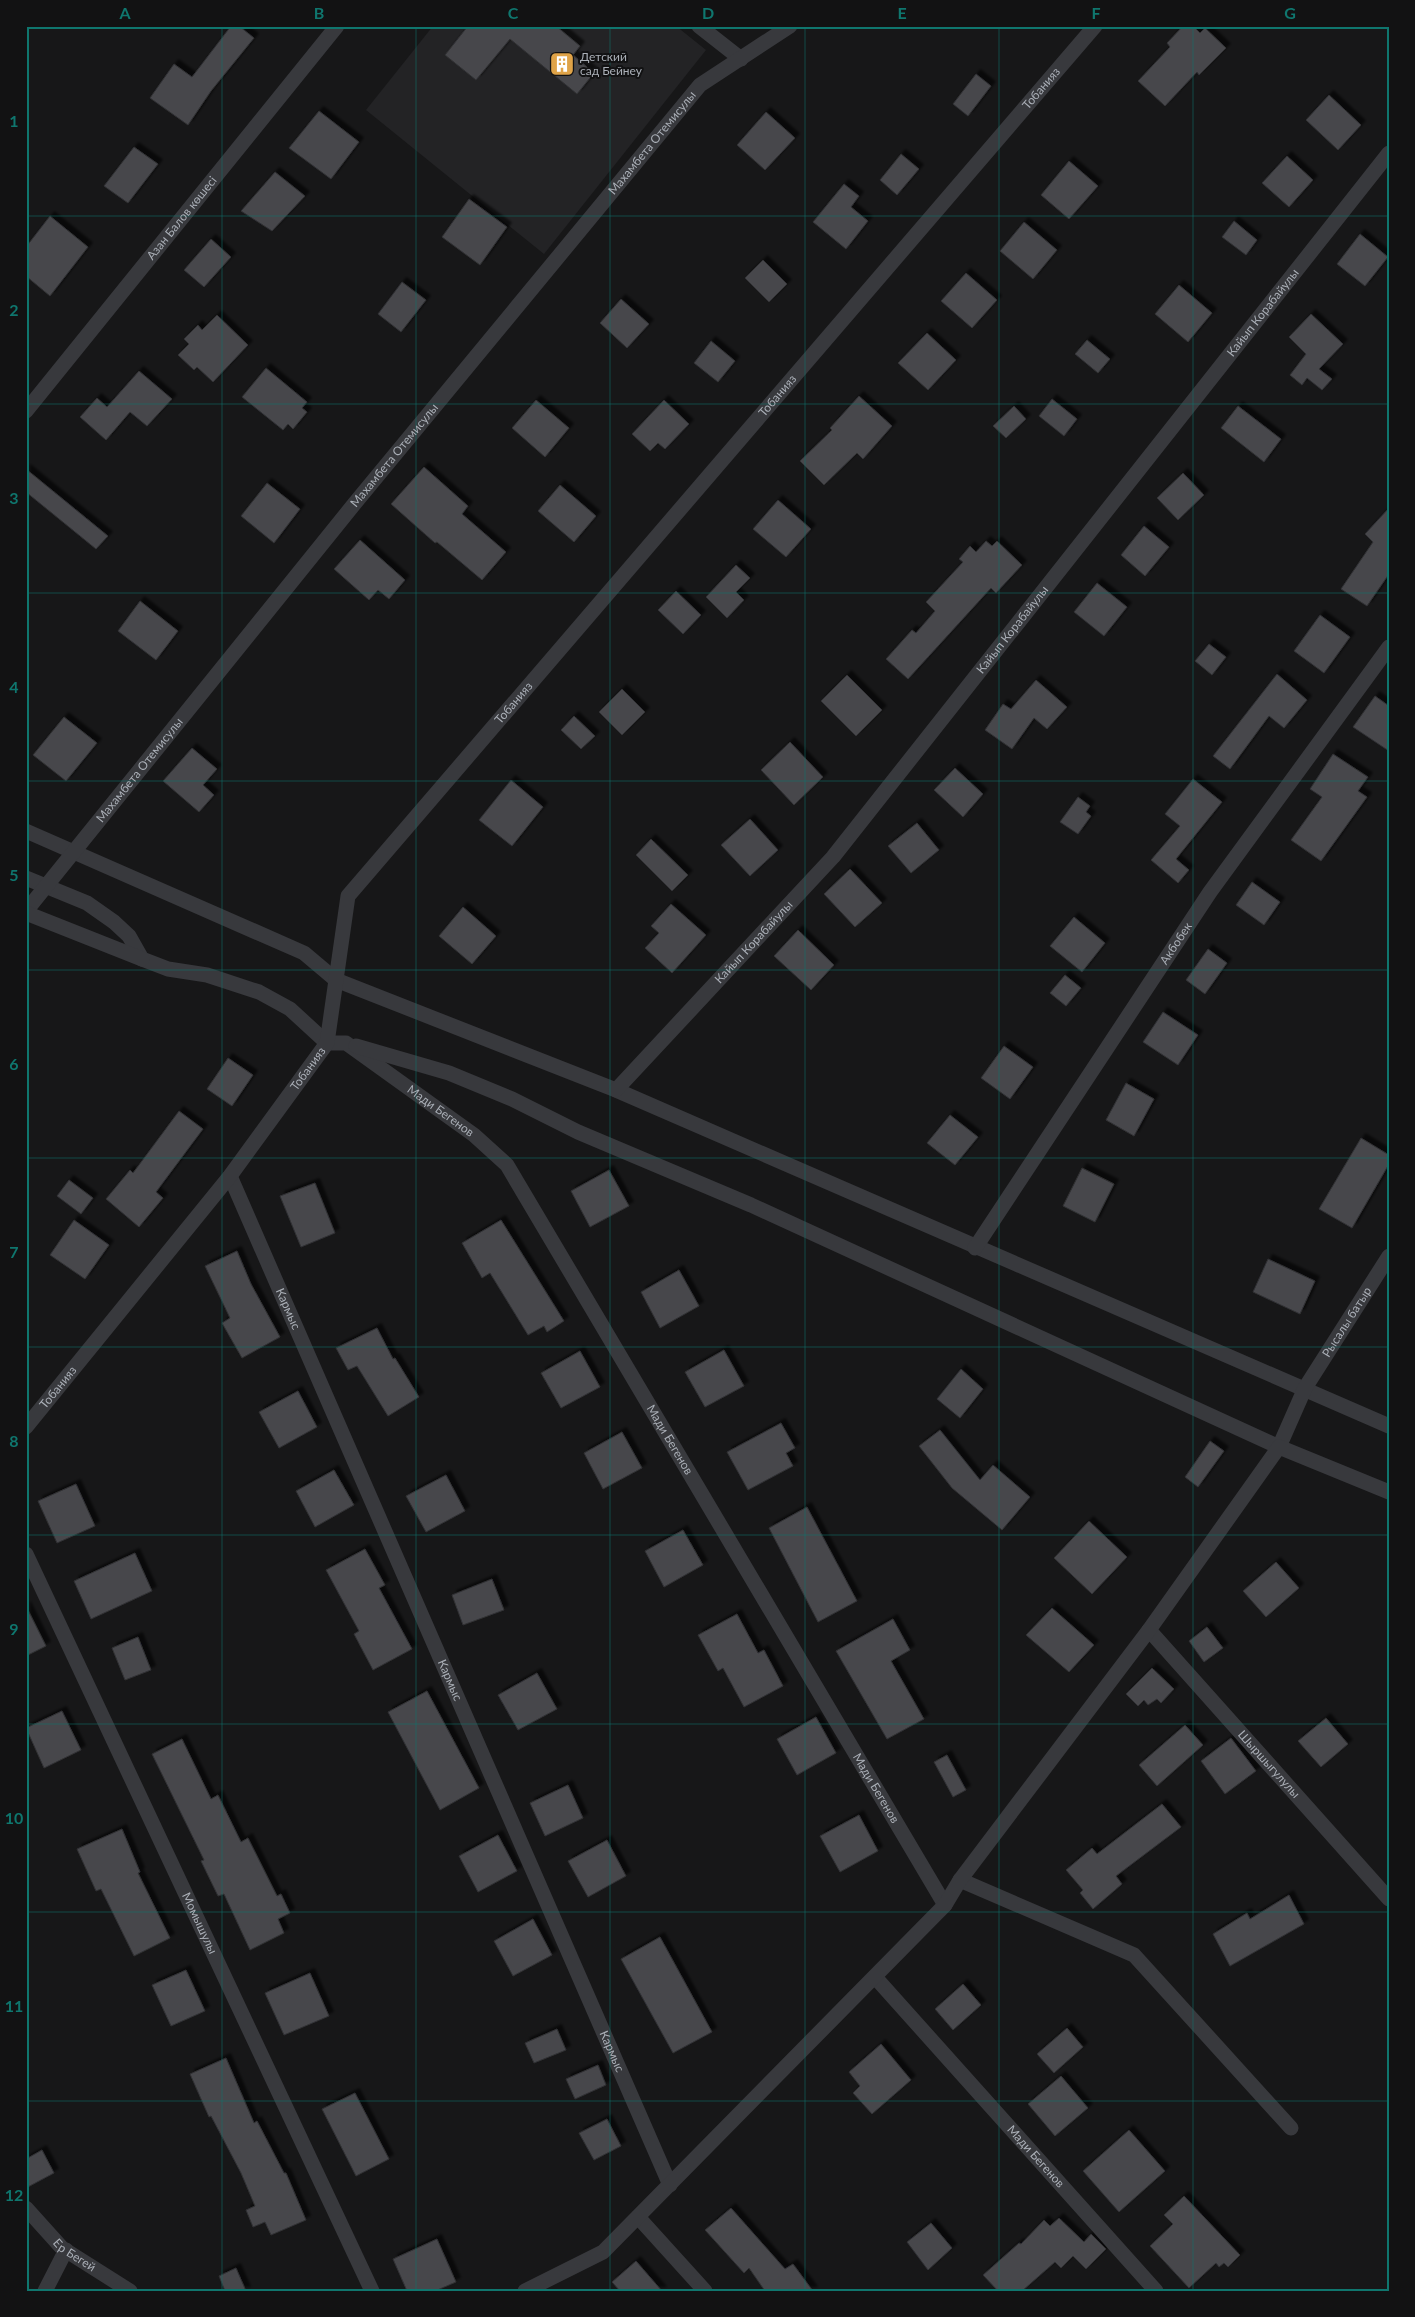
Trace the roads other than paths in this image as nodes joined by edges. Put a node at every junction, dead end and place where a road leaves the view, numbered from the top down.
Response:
1 (337, 26) edge
2 (699, 26) edge
3 (790, 26) edge
4 (1095, 26) edge
5 (741, 59) junction
6 (1389, 152) edge
7 (26, 411) edge
8 (1389, 647) edge
9 (26, 831) edge
10 (73, 851) junction
11 (26, 878) edge
12 (45, 886) junction
13 (26, 912) edge
14 (142, 959) junction
15 (336, 980) junction
16 (327, 1043) junction
17 (346, 1043) junction
18 (616, 1090) junction
19 (230, 1176) junction
20 (975, 1248) junction
21 (1389, 1256) edge
22 (1305, 1388) junction
23 (1389, 1426) edge
24 (26, 1427) edge
25 (1279, 1447) junction
26 (1389, 1492) edge
27 (26, 1554) edge
28 (1149, 1630) junction
29 (960, 1880) junction
30 (1389, 1899) edge
31 (945, 1905) junction
32 (875, 1977) junction
33 (1291, 2128) dead end
34 (670, 2185) junction
35 (26, 2208) edge
36 (638, 2217) junction
37 (66, 2250) junction
38 (45, 2291) edge
39 (130, 2291) edge
40 (372, 2291) edge
41 (525, 2291) edge
42 (705, 2291) edge
43 (1156, 2291) edge

1 - 7 street, Азан Балов көшесі
2 - 5 street
3 - 5 street, Махамбета Отемисулы
4 - 15 street, Тобанияз
5 - 10 street, Махамбета Отемисулы
6 - 18 street, Кайып Корабайулы
8 - 20 street, Акбобек
9 - 10 street
10 - 12 street, Махамбета Отемисулы
10 - 15 street
11 - 12 street
12 - 13 street, Махамбета Отемисулы
12 - 14 street
13 - 14 street
14 - 16 street
15 - 16 street, Тобанияз
15 - 18 street
16 - 17 street
16 - 19 street, Тобанияз
17 - 25 street
17 - 31 street, Мади Бегенов
18 - 20 street
19 - 24 street, Тобанияз
19 - 34 street, Кармыс
20 - 22 street
21 - 22 street, Рысалы батыр
22 - 23 street
22 - 25 street, Рысалы батыр
25 - 26 street
25 - 28 street, Рысалы батыр
27 - 40 street, Момышулы
28 - 29 street, Рысалы батыр
28 - 30 street, Шыршыгулулы
29 - 31 street, Рысалы батыр
29 - 33 street
31 - 32 street, Рысалы батыр
32 - 34 street, Рысалы батыр
32 - 43 street, Мади Бегенов
34 - 36 street, Рысалы батыр
35 - 37 street, Ер Бегей
36 - 41 street, Рысалы батыр
36 - 42 street
37 - 38 street
37 - 39 street, Ер Бегей

